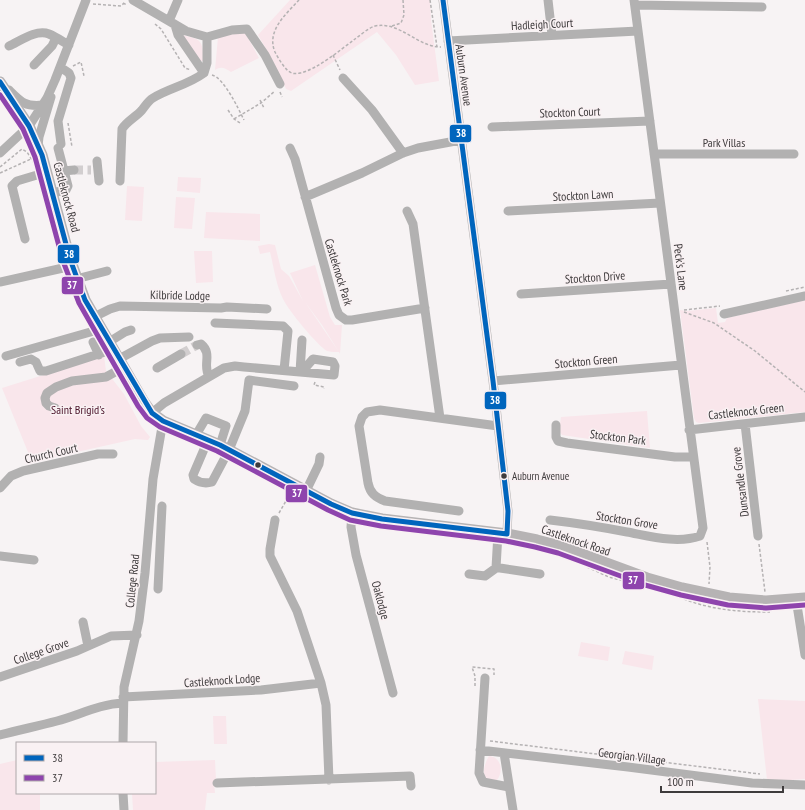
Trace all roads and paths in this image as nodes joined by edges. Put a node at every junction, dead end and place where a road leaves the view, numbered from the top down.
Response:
1 (126, 0) edge
2 (178, 0) edge
3 (299, 0) edge
4 (404, 0) edge
5 (430, 0) edge
6 (442, 0) edge
7 (548, 0) edge
8 (86, 2) edge
9 (123, 3) junction
10 (130, 3) edge
11 (635, 3) edge
12 (117, 6) junction
13 (762, 7) dead end
14 (117, 10) dead end
15 (153, 22) dead end
16 (172, 23) junction
17 (390, 26) junction
18 (638, 30) junction
19 (552, 35) junction
20 (207, 37) junction
21 (56, 38) junction
22 (448, 44) junction
23 (69, 45) junction
24 (9, 46) dead end
25 (437, 47) junction
26 (333, 55) junction
27 (34, 65) dead end
28 (65, 67) junction
29 (204, 73) junction
30 (84, 76) dead end
31 (343, 78) joint
32 (55, 80) junction
33 (0, 81) edge
34 (280, 84) dead end
35 (282, 97) dead end
36 (260, 100) dead end
37 (262, 103) junction
38 (42, 105) junction
39 (264, 108) dead end
40 (228, 110) dead end
41 (241, 115) junction
42 (234, 119) junction
43 (244, 120) dead end
44 (650, 121) junction
45 (240, 123) dead end
46 (29, 126) junction
47 (492, 127) dead end
48 (462, 140) junction
49 (290, 148) dead end
50 (40, 151) junction
51 (0, 153) edge
52 (403, 153) junction
53 (654, 154) junction
54 (794, 154) dead end
55 (31, 159) junction
56 (34, 163) dead end
57 (0, 166) edge
58 (95, 167) dead end
59 (74, 170) tunnel mouth
60 (63, 171) junction
61 (47, 172) junction
62 (0, 173) edge
63 (99, 181) dead end
64 (120, 181) dead end
65 (52, 193) junction
66 (305, 197) junction
67 (660, 202) junction
68 (408, 211) dead end
69 (508, 211) dead end
70 (26, 239) dead end
71 (72, 266) junction
72 (107, 271) dead end
73 (76, 279) junction
74 (0, 282) edge
75 (671, 284) junction
76 (805, 286) edge
77 (782, 292) dead end
78 (521, 294) dead end
79 (805, 296) edge
80 (425, 308) junction
81 (680, 308) dead end
82 (267, 309) dead end
83 (722, 310) joint
84 (681, 311) dead end
85 (94, 317) junction
86 (215, 323) dead end
87 (101, 329) junction
88 (132, 330) dead end
89 (189, 337) dead end
90 (302, 340) dead end
91 (93, 342) dead end
92 (197, 344) dead end
93 (116, 354) junction
94 (182, 354) tunnel mouth
95 (99, 355) junction
96 (6, 356) dead end
97 (20, 362) dead end
98 (681, 366) junction
99 (157, 368) dead end
100 (284, 370) junction
101 (209, 376) junction
102 (493, 381) junction
103 (315, 382) dead end
104 (294, 386) dead end
105 (324, 389) dead end
106 (805, 392) edge
107 (55, 408) dead end
108 (152, 413) junction
109 (805, 417) edge
110 (440, 418) junction
111 (163, 421) junction
112 (745, 424) junction
113 (556, 425) dead end
114 (498, 426) junction
115 (689, 430) junction
116 (196, 435) junction
117 (208, 440) junction
118 (225, 448) junction
119 (113, 454) dead end
120 (320, 456) dead end
121 (692, 457) junction
122 (295, 485) junction
123 (0, 488) edge
124 (306, 491) junction
125 (162, 506) dead end
126 (459, 511) dead end
127 (352, 513) junction
128 (275, 520) joint
129 (550, 520) dead end
130 (503, 533) junction
131 (148, 535) junction
132 (160, 535) junction
133 (700, 536) junction
134 (758, 536) joint
135 (0, 556) edge
136 (34, 560) dead end
137 (584, 565) dead end
138 (496, 568) junction
139 (469, 574) dead end
140 (540, 574) dead end
141 (629, 582) dead end
142 (158, 589) dead end
143 (707, 593) junction
144 (801, 598) edge
145 (766, 600) junction
146 (83, 622) dead end
147 (137, 635) junction
148 (88, 646) junction
149 (805, 655) edge
150 (0, 677) edge
151 (489, 677) joint
152 (321, 682) junction
153 (475, 688) dead end
154 (393, 693) dead end
155 (123, 700) junction
156 (0, 735) edge
157 (488, 739) dead end
158 (122, 742) edge
159 (480, 750) junction
160 (504, 754) junction
161 (764, 774) dead end
162 (328, 780) junction
163 (217, 783) dead end
164 (805, 785) edge
165 (411, 786) dead end
166 (509, 787) junction
167 (123, 794) edge
168 (124, 810) edge
169 (513, 810) edge

1 - 9 path
2 - 16 street
3 - 26 path
4 - 17 path
5 - 25 path
6 - 22 street, Auburn Avenue
7 - 19 street
8 - 12 path
8 - 23 street
9 - 10 path
9 - 12 path
10 - 16 street
11 - 13 street
11 - 18 street, Peck's Lane
12 - 14 path
15 - 29 path
16 - 20 street
16 - 29 street
17 - 25 path
17 - 26 path
18 - 19 street, Hadleigh Court
18 - 44 street, Peck's Lane
19 - 22 street, Hadleigh Court
20 - 29 street
20 - 34 street
21 - 23 street
21 - 24 street
21 - 27 street
22 - 25 path
22 - 48 street, Auburn Avenue
23 - 28 street
26 - 31 path
28 - 30 path
28 - 32 street
28 - 60 street
29 - 41 path
29 - 64 street
31 - 52 street
32 - 38 street
32 - 50 street
33 - 38 street
33 - 46 main road, Castleknock Road
35 - 37 path
36 - 37 path
37 - 39 path
37 - 41 path
38 - 46 street
40 - 42 path
41 - 42 path
41 - 43 path
42 - 45 path
44 - 47 street, Stockton Court
44 - 53 street, Peck's Lane
46 - 50 main road, Castleknock Road
46 - 51 street
48 - 52 street
48 - 102 street, Auburn Avenue
49 - 66 street, Castleknock Park
50 - 55 path
50 - 61 main road, Castleknock Road
52 - 66 street
53 - 54 street, Park Villas
53 - 67 street, Peck's Lane
55 - 56 path
55 - 57 path
55 - 62 path
58 - 63 street
59 - 60 street
60 - 65 street
61 - 65 main road, Castleknock Road
61 - 70 street
65 - 71 main road, Castleknock Road
66 - 80 street, Castleknock Park
67 - 69 street, Stockton Lawn
67 - 75 street, Peck's Lane
68 - 80 street
71 - 73 main road, Castleknock Road
71 - 74 street
72 - 73 street
73 - 85 main road, Castleknock Road
75 - 78 street, Stockton Drive
75 - 98 street, Peck's Lane
76 - 77 path
79 - 83 street
80 - 110 street
81 - 83 path
82 - 85 street, Kilbride Lodge
84 - 106 path
85 - 87 main road, Castleknock Road
86 - 100 street
87 - 93 main road, Castleknock Road
87 - 96 street
88 - 93 street
89 - 93 street
90 - 100 street
91 - 95 street
92 - 101 street
93 - 95 street
93 - 107 street
93 - 108 main road, Castleknock Road
94 - 99 street
95 - 97 street
98 - 102 street, Stockton Green
98 - 115 street, Peck's Lane
100 - 101 street
101 - 108 street
102 - 114 street, Auburn Avenue
103 - 105 path
104 - 118 street
108 - 111 main road, Castleknock Road
109 - 112 street, Castleknock Green
110 - 114 street
110 - 126 street
111 - 116 main road, Castleknock Road
111 - 131 street, College Road
112 - 115 street, Castleknock Green
112 - 134 street, Dunsandle Grove
113 - 121 street, Stockton Park
114 - 130 street, Auburn Avenue
115 - 121 street, Peck's Lane
116 - 117 main road, Castleknock Road
116 - 118 street
117 - 118 main road, Castleknock Road
117 - 118 street
118 - 122 main road, Castleknock Road
119 - 123 street, Church Court
120 - 124 street
121 - 133 street, Peck's Lane
122 - 124 main road, Castleknock Road
122 - 128 path
124 - 127 main road, Castleknock Road
125 - 132 street
127 - 130 main road, Castleknock Road
127 - 154 street, Oaklodge
128 - 152 street
129 - 133 street, Stockton Grove
130 - 138 street, Auburn Avenue
130 - 143 main road, Castleknock Road
131 - 132 street
131 - 147 street, College Road
132 - 142 street
133 - 143 path
134 - 145 path
135 - 136 street
137 - 141 path
138 - 139 street
138 - 140 street
143 - 145 main road, Castleknock Road
144 - 145 main road, Castleknock Road
144 - 149 street
146 - 148 street, College Grove
147 - 148 street, College Grove
147 - 155 street, College Road
148 - 150 street, College Grove
151 - 153 path
151 - 159 street
152 - 155 street, Castleknock Lodge
152 - 162 street
155 - 156 street, Castleknock Lodge
155 - 158 street, College Road
157 - 161 path
159 - 160 street, Georgian Village
159 - 166 street
160 - 164 street, Georgian Village
160 - 166 street
162 - 163 street
162 - 165 street
166 - 169 street
167 - 168 street

